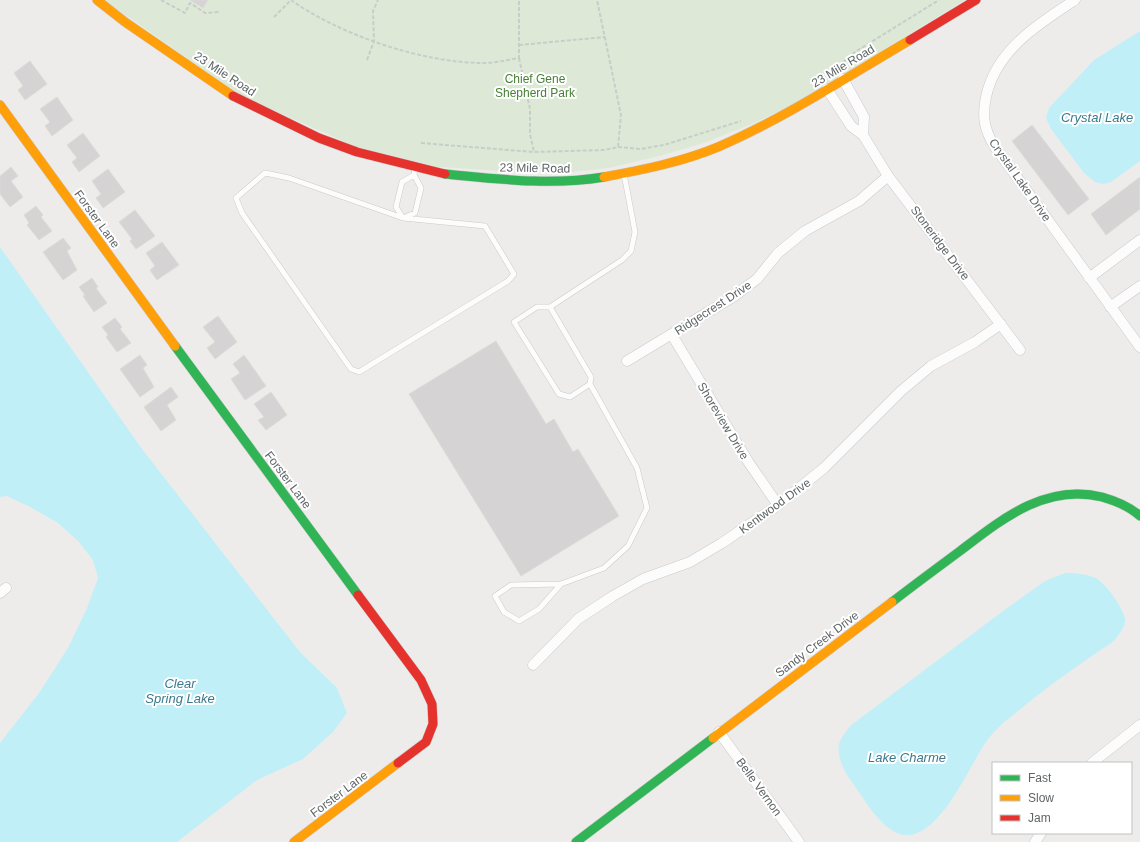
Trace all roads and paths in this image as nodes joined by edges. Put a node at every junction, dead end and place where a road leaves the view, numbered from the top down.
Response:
1 (97, 0) edge
2 (161, 0) edge
3 (291, 0) edge
4 (378, 0) edge
5 (519, 0) edge
6 (598, 0) edge
7 (939, 0) edge
8 (976, 0) edge
9 (1075, 0) edge
10 (219, 12) dead end
11 (274, 17) dead end
12 (605, 37) junction
13 (374, 41) junction
14 (519, 45) junction
15 (519, 58) junction
16 (367, 60) dead end
17 (832, 71) dead end
18 (843, 79) junction
19 (827, 89) junction
20 (0, 105) edge
21 (746, 119) dead end
22 (863, 135) junction
23 (421, 143) dead end
24 (618, 147) junction
25 (534, 152) junction
26 (414, 171) junction
27 (624, 174) junction
28 (888, 176) junction
29 (403, 218) junction
30 (1140, 240) edge
31 (1089, 278) junction
32 (1140, 286) edge
33 (550, 307) junction
34 (1110, 307) junction
35 (1001, 324) junction
36 (672, 335) junction
37 (1140, 347) edge
38 (1020, 350) dead end
39 (627, 361) dead end
40 (590, 384) junction
41 (778, 505) junction
42 (1140, 516) edge
43 (561, 584) junction
44 (533, 665) dead end
45 (1140, 725) edge
46 (719, 732) junction
47 (1093, 762) edge
48 (294, 842) edge
49 (576, 842) edge
50 (799, 842) edge

1 - 26 street, 23 Mile Road
2 - 10 path
3 - 11 path
3 - 13 path
4 - 13 path
5 - 14 path
6 - 12 path
7 - 17 path
8 - 18 street, 23 Mile Road
9 - 31 street, Crystal Lake Drive
12 - 14 path
12 - 24 path
13 - 15 path
13 - 16 path
14 - 15 path
15 - 25 path
18 - 19 street, 23 Mile Road
18 - 22 street
19 - 22 street, Stoneridge Drive
19 - 27 street, 23 Mile Road
20 - 48 street, Forster Lane
21 - 24 path
22 - 28 street, Stoneridge Drive
23 - 25 path
24 - 25 path
26 - 27 street, 23 Mile Road
26 - 29 lane
26 - 29 lane
27 - 33 lane
28 - 35 street, Stoneridge Drive
28 - 36 street, Ridgecrest Drive
29 - 29 lane
30 - 31 street
31 - 34 street, Crystal Lake Drive
32 - 34 street
33 - 40 lane
33 - 40 lane
34 - 37 street, Crystal Lake Drive
35 - 38 street, Stoneridge Drive
35 - 41 street, Kentwood Drive
36 - 39 street, Ridgecrest Drive
36 - 41 street, Shoreview Drive
40 - 43 lane
41 - 44 street, Kentwood Drive
42 - 46 street, Sandy Creek Drive
43 - 43 lane
45 - 47 street
46 - 49 street, Sandy Creek Drive
46 - 50 street, Belle Vernon

